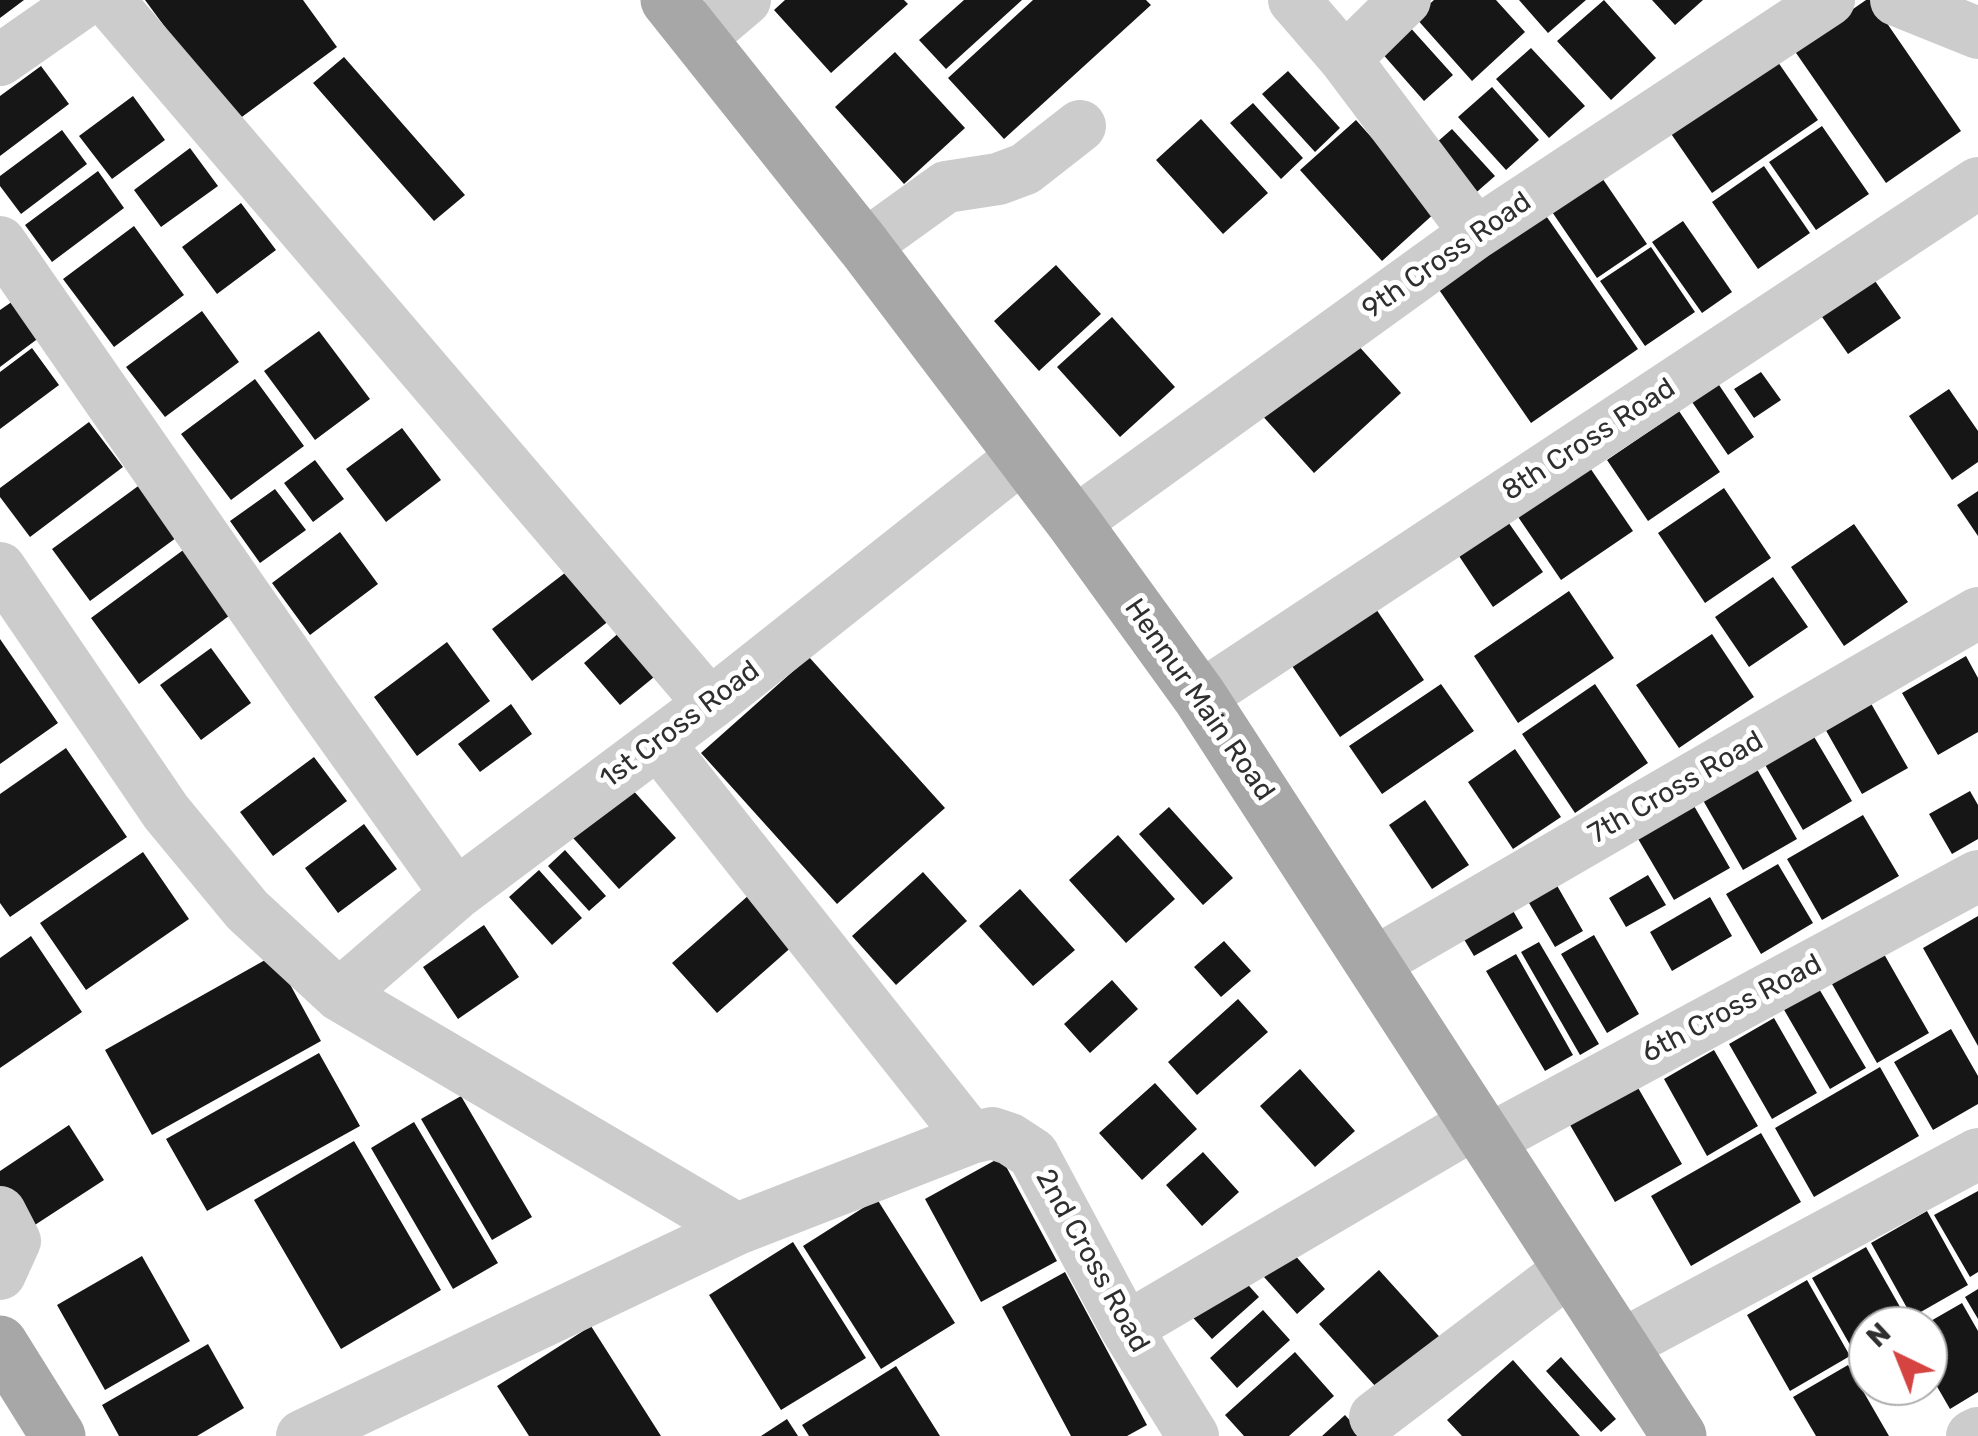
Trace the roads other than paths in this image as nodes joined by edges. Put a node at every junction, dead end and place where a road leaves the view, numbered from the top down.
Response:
1 (745, 0) edge
2 (1294, 0) edge
3 (1406, 0) edge
4 (1829, 0) edge
5 (83, 2) edge
6 (683, 19) edge
7 (1345, 59) junction
8 (0, 60) edge
9 (1080, 126) dead end
10 (1978, 183) edge
11 (1476, 233) junction
12 (0, 242) edge
13 (864, 246) junction
14 (1023, 456) junction
15 (1074, 523) junction
16 (0, 568) edge
17 (1978, 613) edge
18 (1200, 697) junction
19 (710, 704) junction
20 (658, 743) junction
21 (1978, 876) edge
22 (456, 894) junction
23 (1374, 963) junction
24 (339, 995) junction
25 (1481, 1132) junction
26 (971, 1138) junction
27 (1978, 1154) edge
28 (0, 1212) edge
29 (736, 1229) junction
30 (1569, 1270) junction
31 (0, 1274) edge
32 (1126, 1328) junction
33 (1620, 1346) junction
34 (8, 1373) edge
35 (1374, 1418) dead end
36 (58, 1436) edge
37 (302, 1436) edge
38 (1193, 1436) edge
39 (1679, 1436) edge

1 - 6 street
2 - 7 street
3 - 7 street
4 - 11 street, 9th Cross Road
5 - 8 street
5 - 19 street
6 - 13 main road, Hennur Main Road
7 - 11 street
9 - 13 street
10 - 18 street, 8th Cross Road
11 - 15 street, 9th Cross Road
12 - 22 street
13 - 14 main road, Hennur Main Road
14 - 15 main road, Hennur Main Road
14 - 19 street, 1st Cross Road
15 - 18 main road, Hennur Main Road
16 - 24 street
17 - 23 street, 7th Cross Road
18 - 23 main road, Hennur Main Road
19 - 20 street, 1st Cross Road
20 - 22 street, 1st Cross Road
20 - 26 street
21 - 25 street, 6th Cross Road
22 - 24 street, 1st Cross Road
23 - 25 main road, Hennur Main Road
24 - 29 street
25 - 30 main road, Hennur Main Road
25 - 32 street, 6th Cross Road
26 - 29 street, 2nd Cross Road
26 - 32 street, 2nd Cross Road
27 - 33 street
28 - 31 street
29 - 37 street, 2nd Cross Road
30 - 33 main road, Hennur Main Road
30 - 35 street
32 - 38 street, 2nd Cross Road
33 - 39 main road, Hennur Main Road
34 - 36 main road

